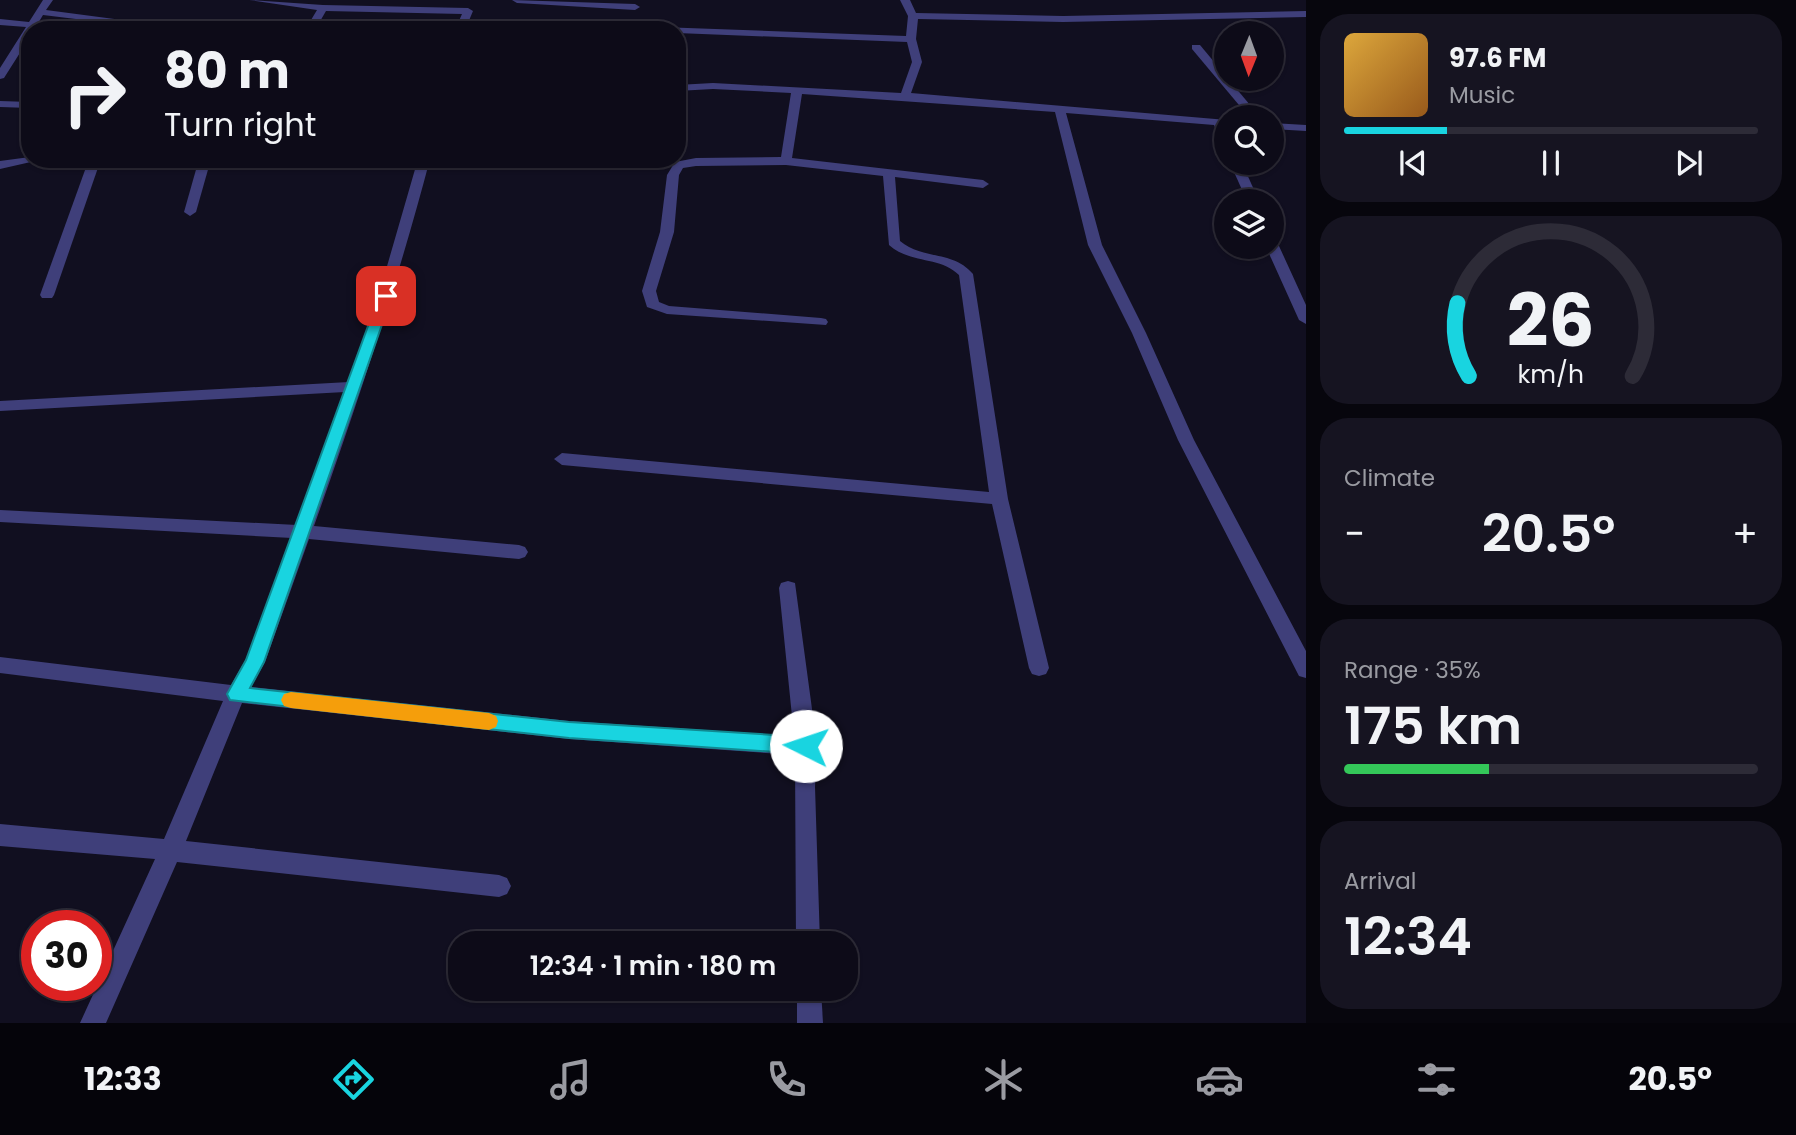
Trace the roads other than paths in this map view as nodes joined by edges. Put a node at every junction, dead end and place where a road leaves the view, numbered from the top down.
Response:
1 (48, 0) edge
2 (254, 0) edge
3 (517, 0) edge
4 (905, 0) edge
5 (635, 4) edge
6 (324, 8) junction
7 (40, 12) junction
8 (1306, 15) edge
9 (913, 16) junction
10 (34, 21) edge
11 (116, 21) edge
12 (316, 21) edge
13 (464, 21) edge
14 (0, 22) edge
15 (21, 24) edge
16 (686, 30) edge
17 (21, 39) edge
18 (911, 39) junction
19 (1196, 47) dead end
20 (6, 57) edge
21 (0, 76) edge
22 (686, 88) edge
23 (797, 92) junction
24 (905, 96) junction
25 (0, 104) edge
26 (21, 105) edge
27 (1245, 105) edge
28 (1060, 110) junction
29 (1214, 122) edge
30 (1284, 127) edge
31 (1306, 128) edge
32 (786, 161) junction
33 (21, 162) edge
34 (686, 164) edge
35 (0, 165) edge
36 (92, 168) edge
37 (202, 168) edge
38 (422, 168) edge
39 (677, 168) edge
40 (889, 174) junction
41 (983, 184) dead end
42 (190, 212) dead end
43 (1278, 259) edge
44 (47, 295) dead end
45 (1306, 320) edge
46 (821, 322) dead end
47 (355, 387) junction
48 (0, 405) edge
49 (562, 459) dead end
50 (999, 499) junction
51 (0, 516) edge
52 (303, 532) junction
53 (519, 552) dead end
54 (788, 588) dead end
55 (0, 665) edge
56 (1039, 668) dead end
57 (1306, 670) edge
58 (236, 694) junction
59 (806, 746) junction
60 (0, 835) edge
61 (171, 850) junction
62 (499, 886) dead end
63 (808, 931) edge
64 (809, 1001) edge
65 (93, 1023) edge
66 (810, 1023) edge

1 - 7 street
2 - 6 street
3 - 5 street
4 - 9 street
6 - 12 street
6 - 13 street
7 - 10 street
7 - 11 street
8 - 9 street
9 - 18 street
14 - 15 street
16 - 18 street
17 - 20 street
18 - 24 street
19 - 27 street
20 - 21 street
22 - 23 street
23 - 24 street
23 - 32 street
24 - 28 street
25 - 26 street
28 - 29 street
28 - 57 street
30 - 31 street
32 - 34 street
32 - 40 street
33 - 35 street
36 - 44 street
37 - 42 street
38 - 47 street
39 - 46 street
40 - 41 street
40 - 50 street
43 - 45 street
47 - 48 street
47 - 52 street
49 - 50 street
50 - 56 street
51 - 52 street
52 - 53 street
52 - 58 street
54 - 59 street
55 - 58 street
58 - 59 street
58 - 61 street
59 - 63 street
60 - 61 street
61 - 62 street
61 - 65 street
64 - 66 street

